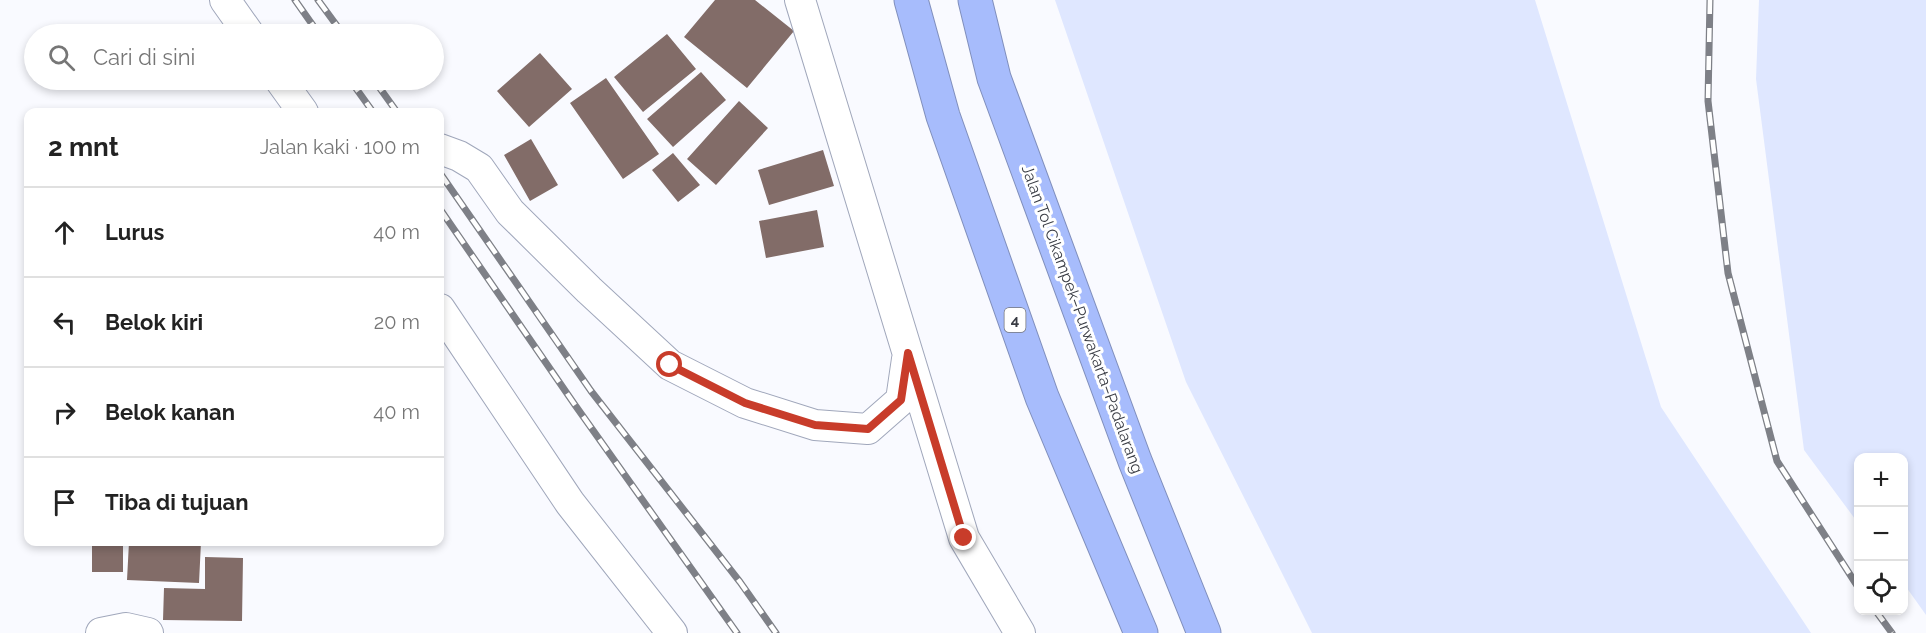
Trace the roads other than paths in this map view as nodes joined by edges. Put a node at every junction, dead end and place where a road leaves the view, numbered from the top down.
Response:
1 (225, 0) edge
2 (800, 0) edge
3 (911, 0) edge
4 (975, 0) edge
5 (242, 24) edge
6 (287, 90) edge
7 (300, 108) edge
8 (444, 150) edge
9 (444, 315) edge
10 (908, 353) junction
11 (101, 633) edge
12 (148, 633) edge
13 (672, 633) edge
14 (1020, 633) edge
15 (1141, 633) edge
16 (1204, 633) edge

1 - 5 street
2 - 10 street
3 - 15 highway, 4
4 - 16 highway, Jalan Tol Cikampek–Purwakarta–Padalarang
6 - 7 street
8 - 10 street
9 - 13 street
10 - 14 street
11 - 12 street

